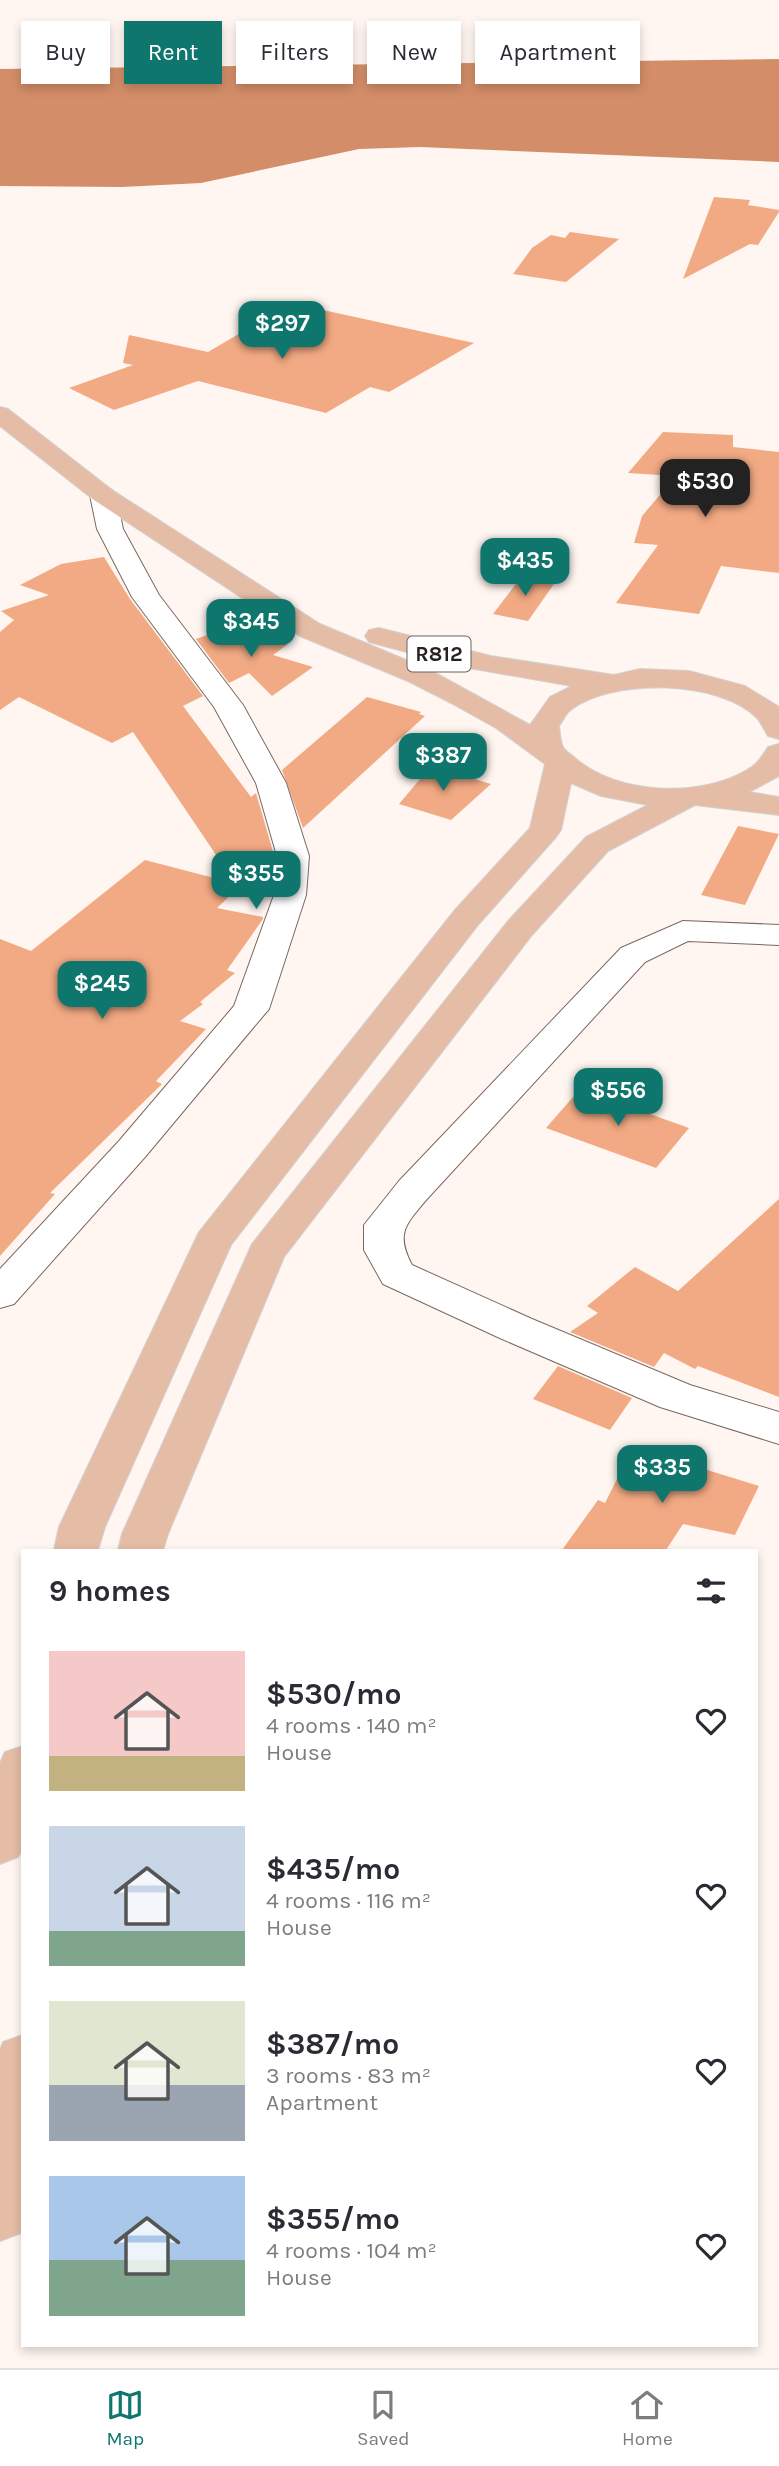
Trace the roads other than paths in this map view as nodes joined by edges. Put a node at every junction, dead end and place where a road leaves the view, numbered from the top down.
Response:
1 (0, 414) edge
2 (103, 495) junction
3 (270, 602) junction
4 (612, 682) junction
5 (775, 720) edge
6 (779, 753) edge
7 (555, 756) junction
8 (695, 796) junction
9 (779, 806) edge
10 (779, 936) edge
11 (0, 1294) edge
12 (779, 1428) edge
13 (76, 1549) edge
14 (141, 1549) edge
15 (21, 1775) edge
16 (0, 1843) edge
17 (21, 2073) edge
18 (0, 2213) edge

1 - 2 main road, R812
2 - 3 main road, R812
2 - 11 street
3 - 4 main road, R812
3 - 7 main road, R812
4 - 5 main road, R812
4 - 7 main road, R812
6 - 8 main road, R812
7 - 8 main road, R812
7 - 13 main road
8 - 9 main road, R812
8 - 14 main road
10 - 12 street
15 - 16 main road
17 - 18 main road

